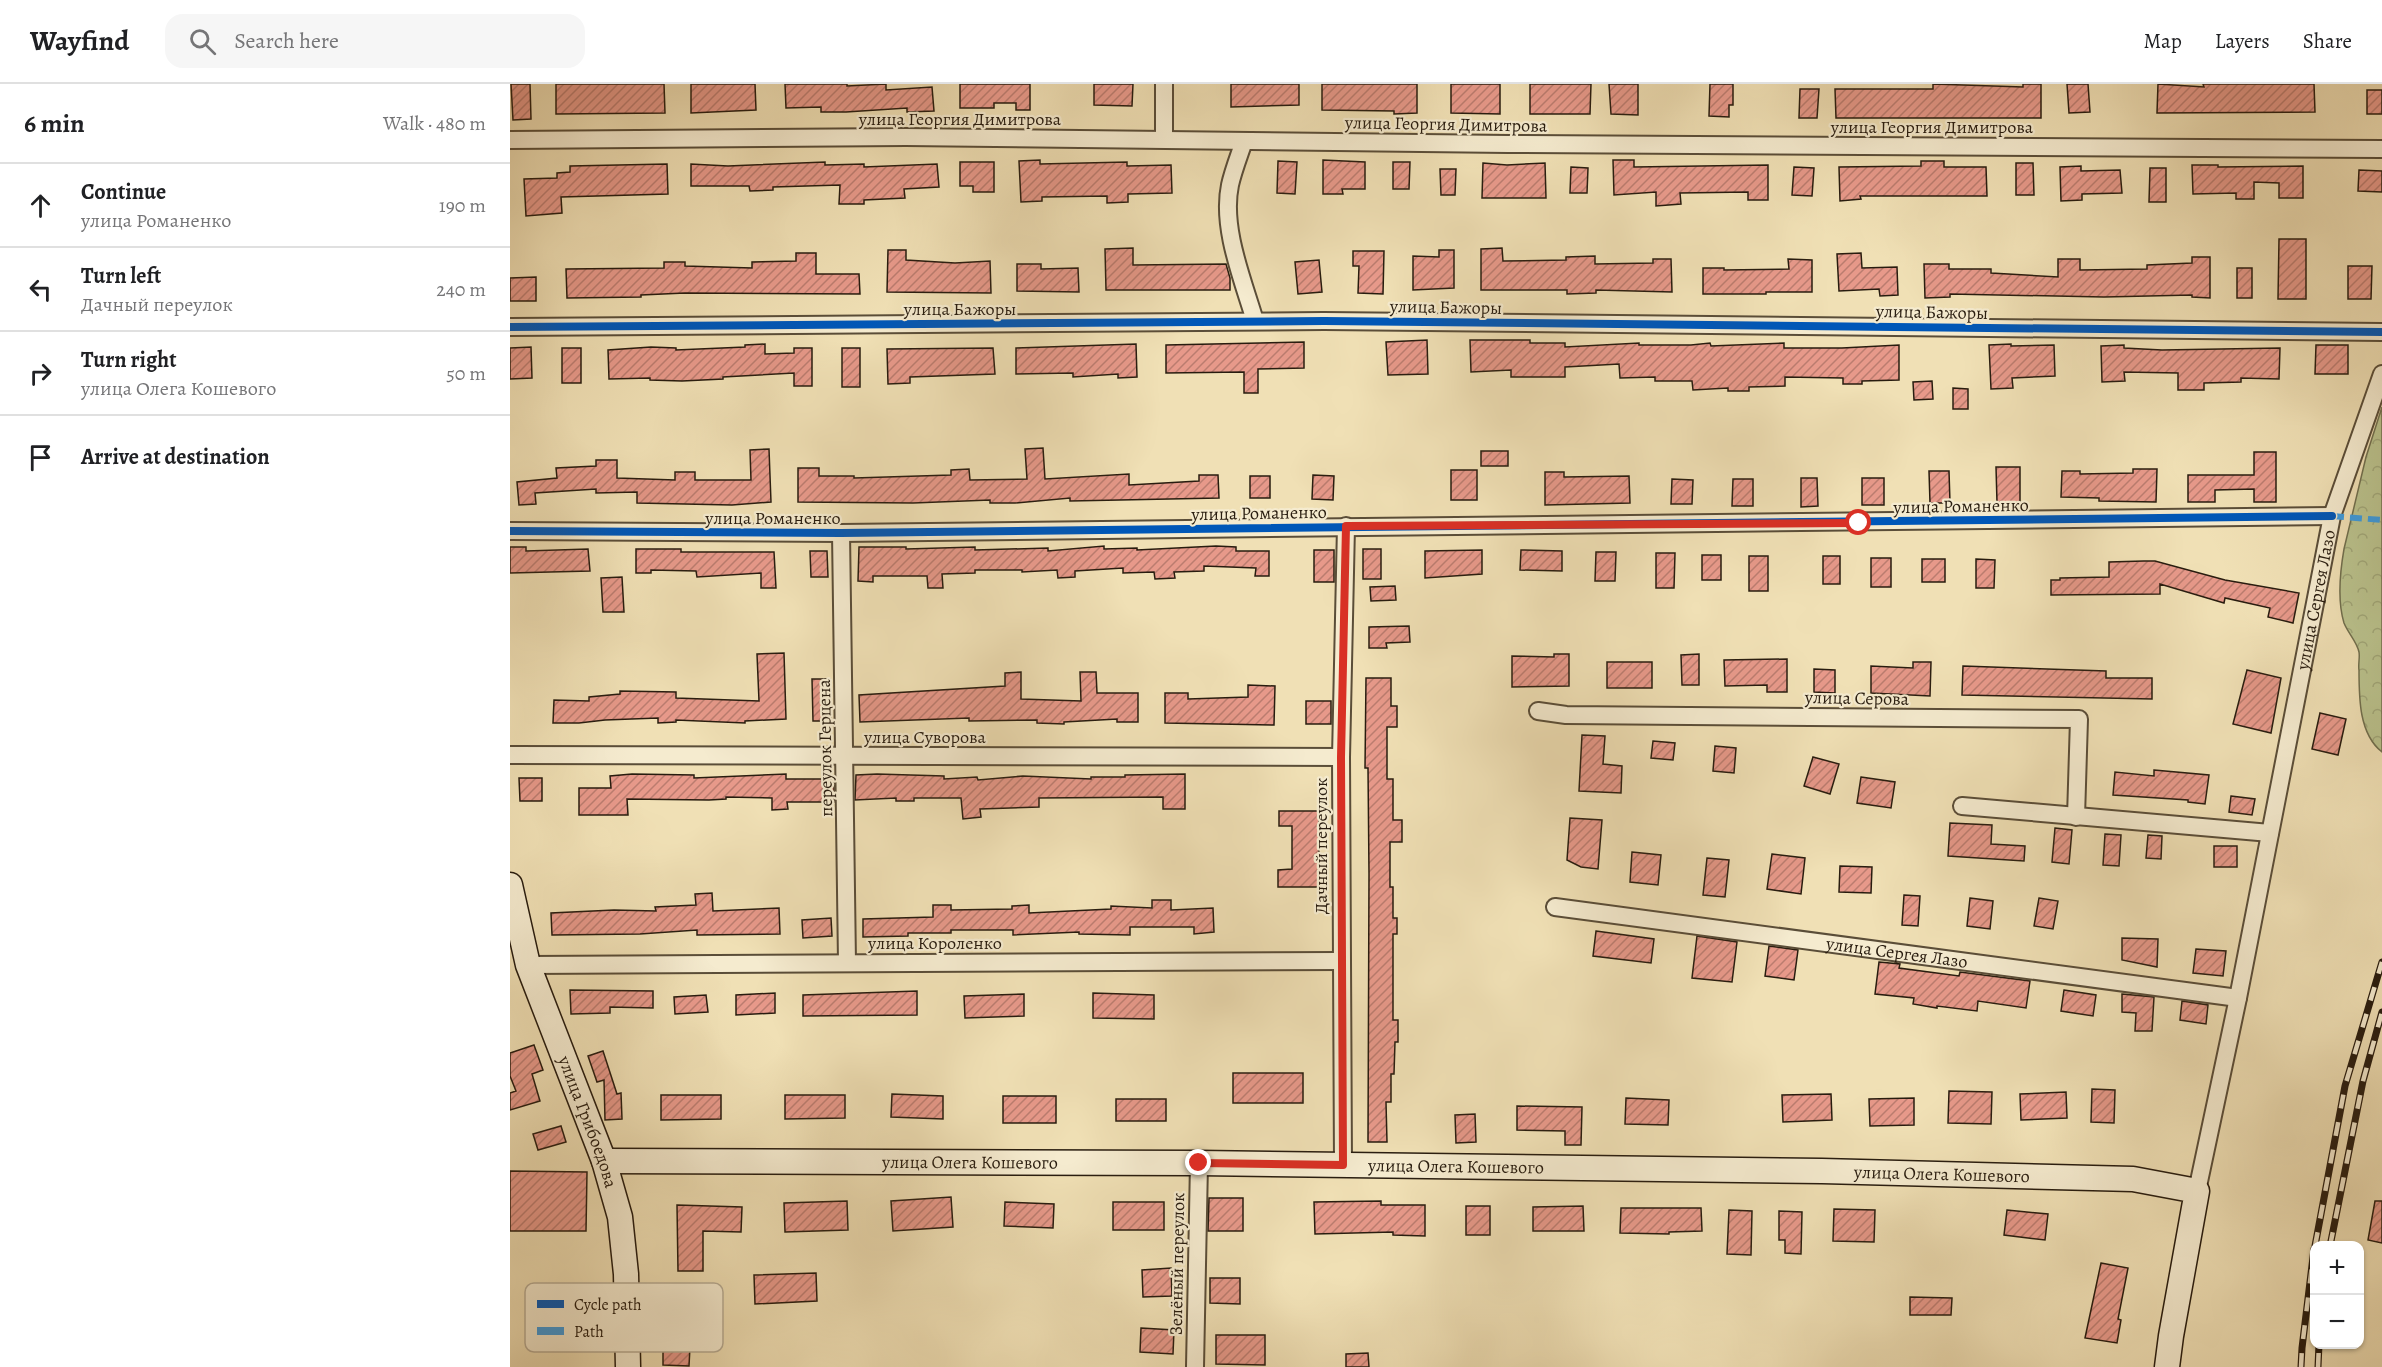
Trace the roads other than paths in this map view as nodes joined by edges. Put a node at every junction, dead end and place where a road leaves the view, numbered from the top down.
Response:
1 (1164, 84) edge
2 (1164, 139) junction
3 (510, 140) edge
4 (1244, 141) junction
5 (2382, 149) edge
6 (1255, 321) junction
7 (510, 327) edge
8 (2382, 332) edge
9 (2382, 374) edge
10 (2332, 516) junction
11 (1346, 526) junction
12 (510, 531) edge
13 (841, 533) junction
14 (1538, 711) dead end
15 (510, 755) edge
16 (844, 756) junction
17 (1341, 757) junction
18 (1962, 806) dead end
19 (2076, 817) junction
20 (2270, 833) junction
21 (510, 885) edge
22 (1555, 908) dead end
23 (1341, 961) junction
24 (847, 962) junction
25 (528, 965) junction
26 (2238, 998) junction
27 (604, 1161) junction
28 (1199, 1163) junction
29 (1343, 1165) junction
30 (2197, 1191) junction
31 (626, 1283) edge
32 (628, 1352) edge
33 (628, 1367) edge
34 (1195, 1367) edge
35 (2167, 1367) edge

1 - 2 street
2 - 3 street, улица Георгия Димитрова
2 - 4 street, улица Георгия Димитрова
4 - 5 street, улица Георгия Димитрова
4 - 6 street
6 - 7 street, улица Бажоры
6 - 8 street, улица Бажоры
9 - 10 street, улица Сергея Лазо
10 - 11 street, улица Романенко
10 - 20 street, улица Сергея Лазо
11 - 13 street, улица Романенко
11 - 17 street, Дачный переулок
12 - 13 street, улица Романенко
13 - 16 street, переулок Герцена
14 - 19 street, улица Серова
15 - 16 street, улица Суворова
16 - 17 street, улица Суворова
16 - 24 street, переулок Герцена
17 - 23 street, Дачный переулок
18 - 19 street
19 - 20 street
20 - 26 street, улица Сергея Лазо
21 - 25 street, улица Грибоедова
22 - 26 street, улица Сергея Лазо
23 - 24 street, улица Короленко
23 - 29 street, Дачный переулок
24 - 25 street, улица Короленко
25 - 27 street, улица Грибоедова
26 - 30 street, улица Сергея Лазо
27 - 28 street, улица Олега Кошевого
27 - 31 street, улица Грибоедова
28 - 29 street, улица Олега Кошевого
28 - 34 street, Зелёный переулок
29 - 30 street, улица Олега Кошевого
30 - 35 street, улица Сергея Лазо
32 - 33 street, улица Грибоедова

